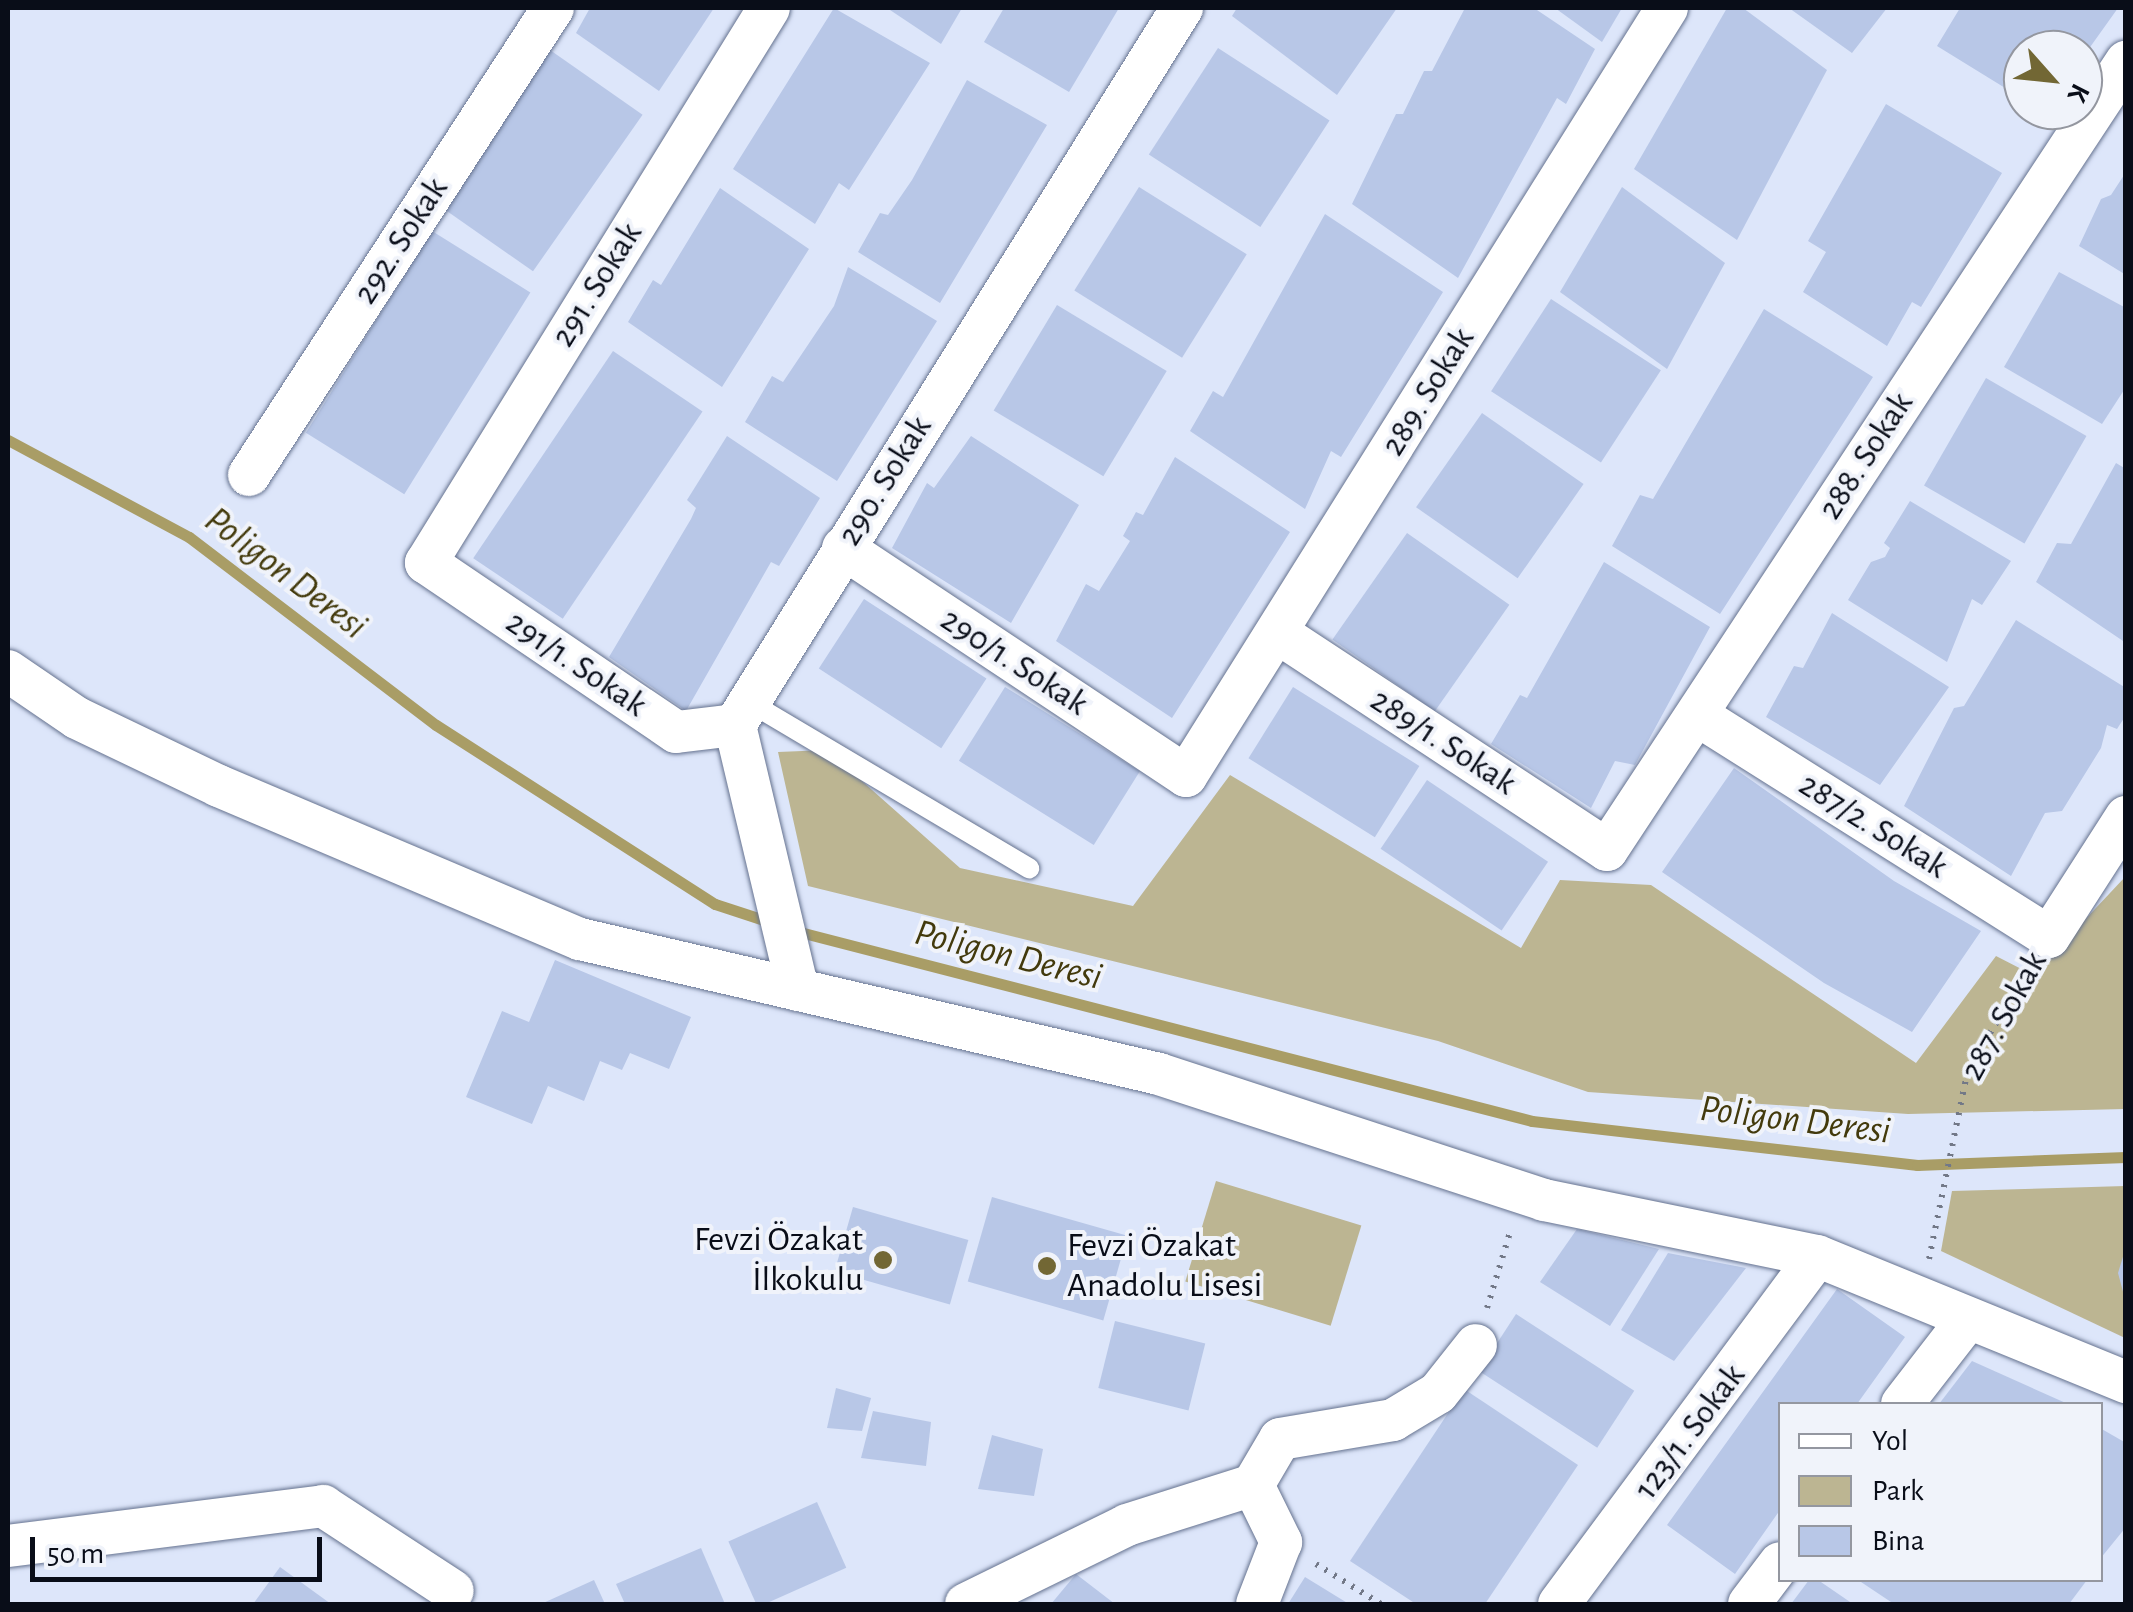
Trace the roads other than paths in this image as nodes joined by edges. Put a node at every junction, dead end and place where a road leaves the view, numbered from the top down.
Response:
1 (553, 8) edge
2 (768, 8) edge
3 (1182, 8) edge
4 (1667, 8) edge
5 (2126, 62) edge
6 (249, 475) dead end
7 (842, 548) junction
8 (426, 563) joint
9 (1278, 633) junction
10 (8, 672) edge
11 (742, 713) junction
12 (1697, 715) junction
13 (1186, 776) joint
14 (2122, 832) edge
15 (1607, 850) joint
16 (1029, 868) dead end
17 (2049, 937) joint
18 (794, 976) junction
19 (1817, 1256) junction
20 (1968, 1318) junction
21 (1476, 1345) road end
22 (2126, 1382) edge
23 (1904, 1402) edge
24 (1253, 1485) junction
25 (8, 1546) edge
26 (1778, 1566) edge
27 (453, 1591) dead end
28 (966, 1604) edge
29 (1257, 1604) edge
30 (1560, 1604) edge
31 (1749, 1604) edge

1 - 6 street, 292. Sokak
2 - 8 street, 291. Sokak
3 - 7 street, 290. Sokak
4 - 9 street, 289. Sokak
5 - 12 street, 288. Sokak
7 - 11 street, 290. Sokak
7 - 13 street, 290/1. Sokak
8 - 11 street, 291/1. Sokak
9 - 13 street, 289. Sokak
9 - 15 street, 289/1. Sokak
10 - 18 street
11 - 16 lane
11 - 18 street
12 - 15 street, 288. Sokak
12 - 17 street, 287/2. Sokak
14 - 17 street, 287. Sokak
18 - 19 street
19 - 20 street
19 - 30 street, 123/1. Sokak
20 - 22 street
20 - 23 street
21 - 24 street
24 - 28 street
24 - 29 street
25 - 27 street
26 - 31 street

